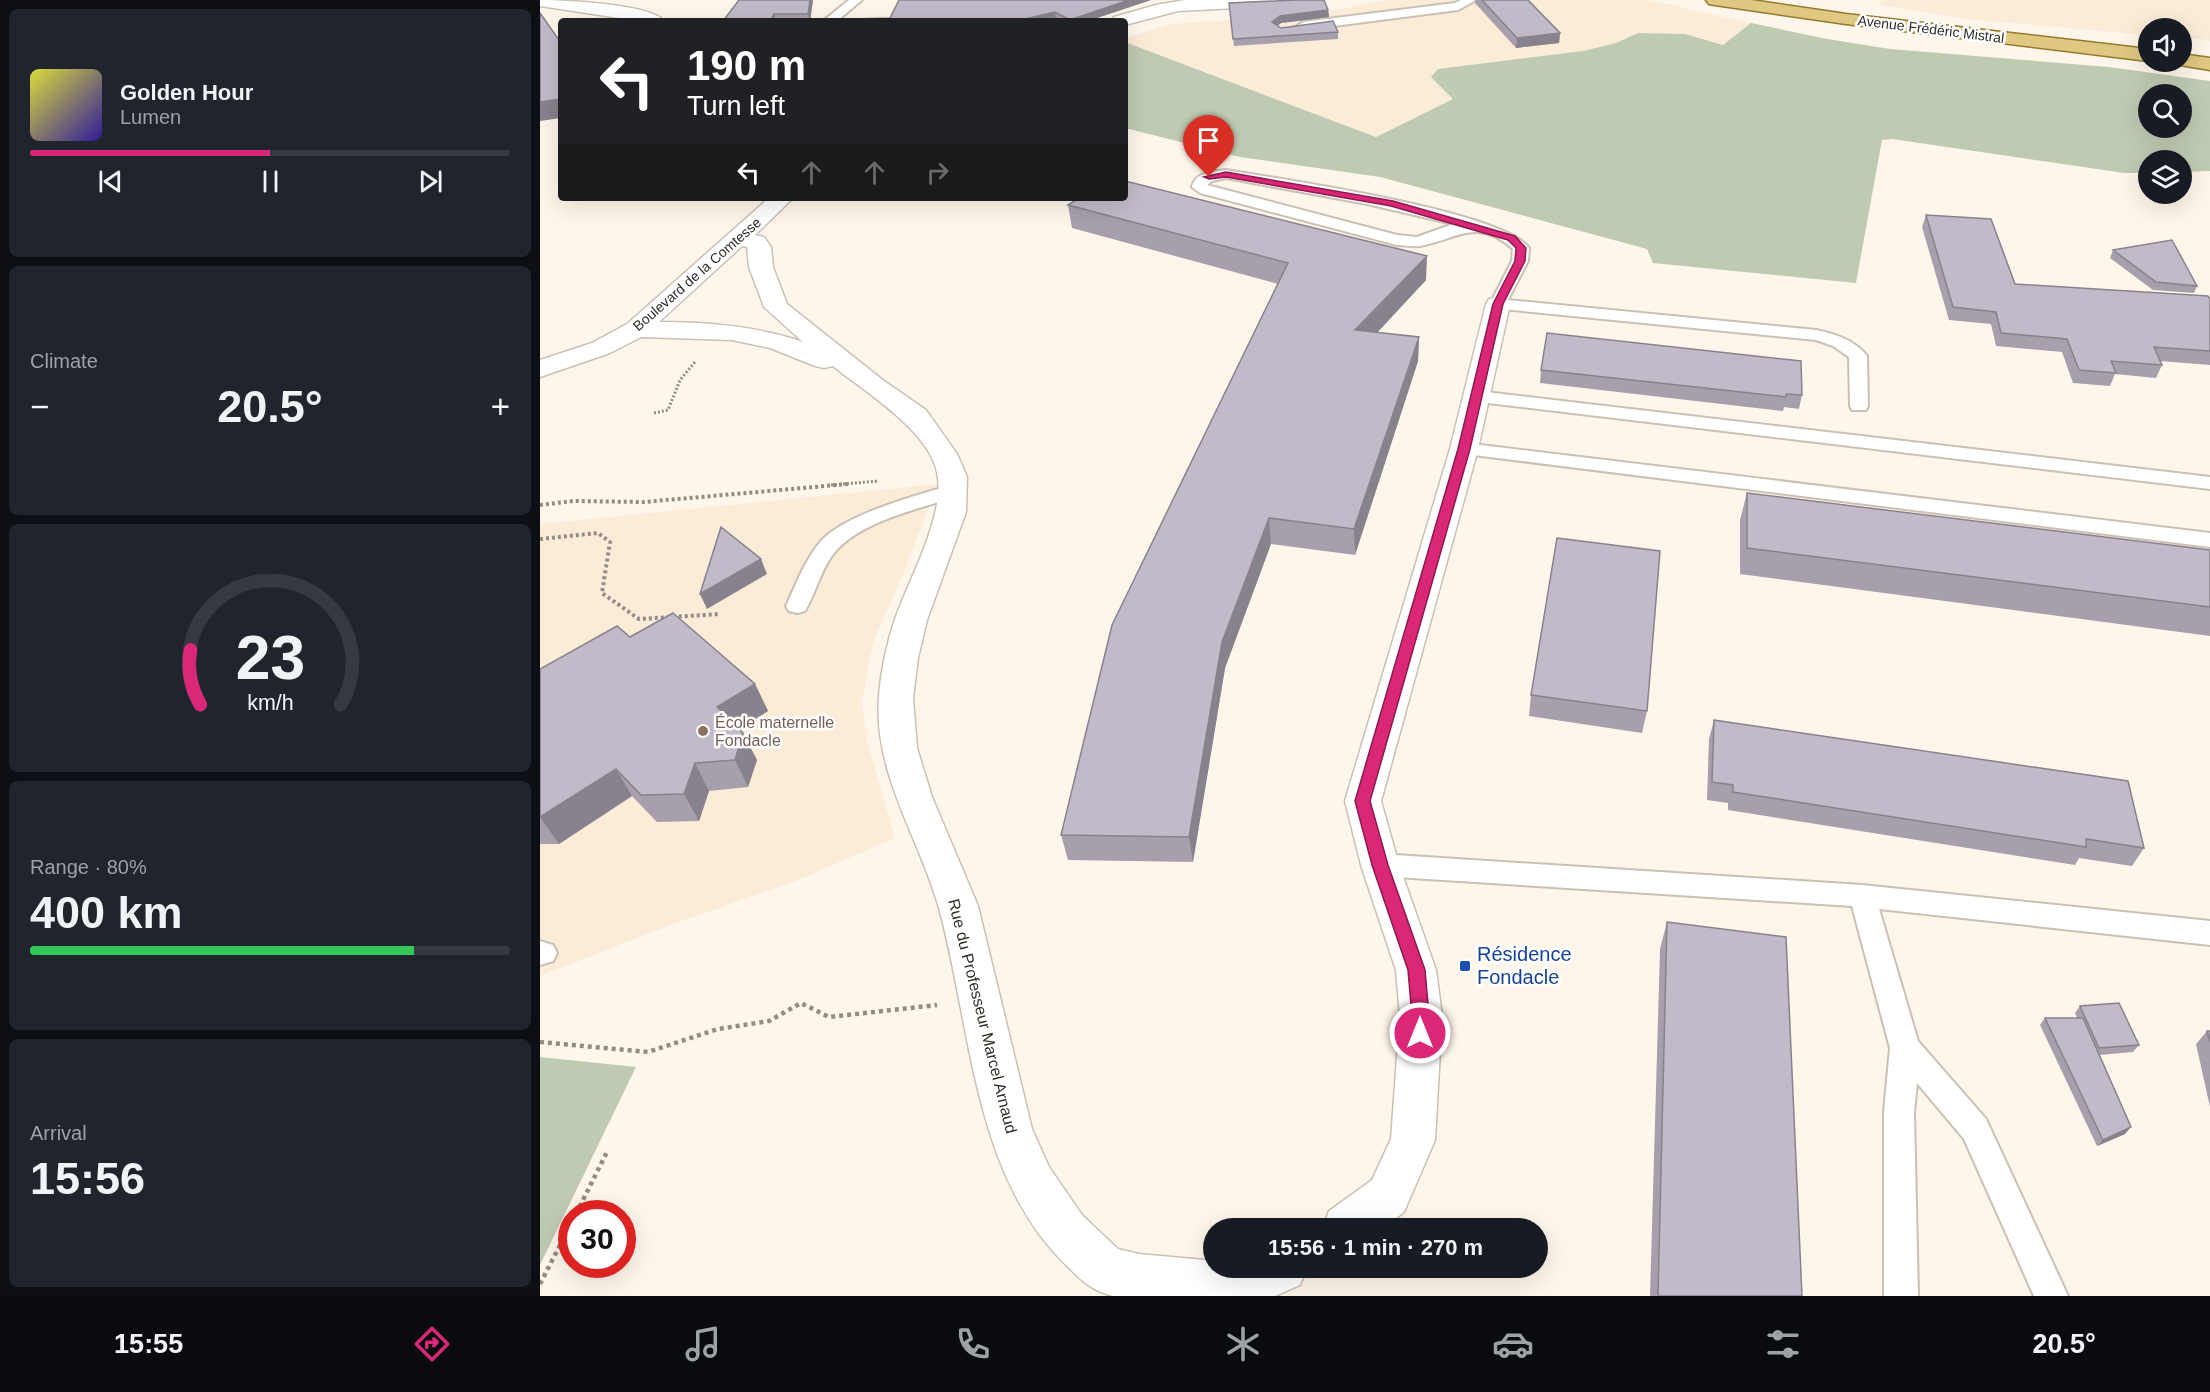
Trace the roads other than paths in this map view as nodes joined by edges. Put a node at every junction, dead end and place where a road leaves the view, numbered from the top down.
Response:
1 (856, 0) edge
2 (1308, 0) edge
3 (1470, 0) edge
4 (1715, 0) edge
5 (540, 2) edge
6 (647, 18) edge
7 (833, 18) edge
8 (1128, 18) edge
9 (1293, 27) edge
10 (2138, 54) edge
11 (2192, 62) edge
12 (2210, 64) edge
13 (779, 201) edge
14 (1482, 228) junction
15 (738, 238) junction
16 (1498, 304) junction
17 (636, 329) junction
18 (540, 369) edge
19 (875, 387) junction
20 (1477, 398) junction
21 (1859, 406) dead end
22 (1464, 449) junction
23 (2210, 483) edge
24 (953, 491) junction
25 (2210, 540) edge
26 (797, 606) dead end
27 (1380, 865) junction
28 (1862, 896) junction
29 (2210, 933) edge
30 (1905, 1048) junction
31 (1359, 1218) edge
32 (1244, 1278) edge
33 (1901, 1296) edge
34 (2051, 1296) edge

1 - 7 lane
2 - 8 street
3 - 9 lane
4 - 10 main road, Avenue Frédéric Mistral
5 - 6 street
11 - 12 main road
13 - 15 street, Boulevard de la Comtesse
14 - 14 lane
14 - 16 lane
15 - 17 street, Boulevard de la Comtesse
15 - 19 street, Rue du Professeur Marcel Arnaud
16 - 20 street
16 - 21 lane
17 - 18 street, Boulevard de la Comtesse
17 - 19 street, Rue du Professeur Marcel Arnaud
19 - 24 street, Rue du Professeur Marcel Arnaud
20 - 22 street
20 - 23 lane
22 - 25 lane
22 - 27 street
24 - 26 lane
24 - 32 street, Rue du Professeur Marcel Arnaud
27 - 28 lane
27 - 31 street
28 - 29 lane
28 - 30 lane
30 - 33 lane
30 - 34 lane

